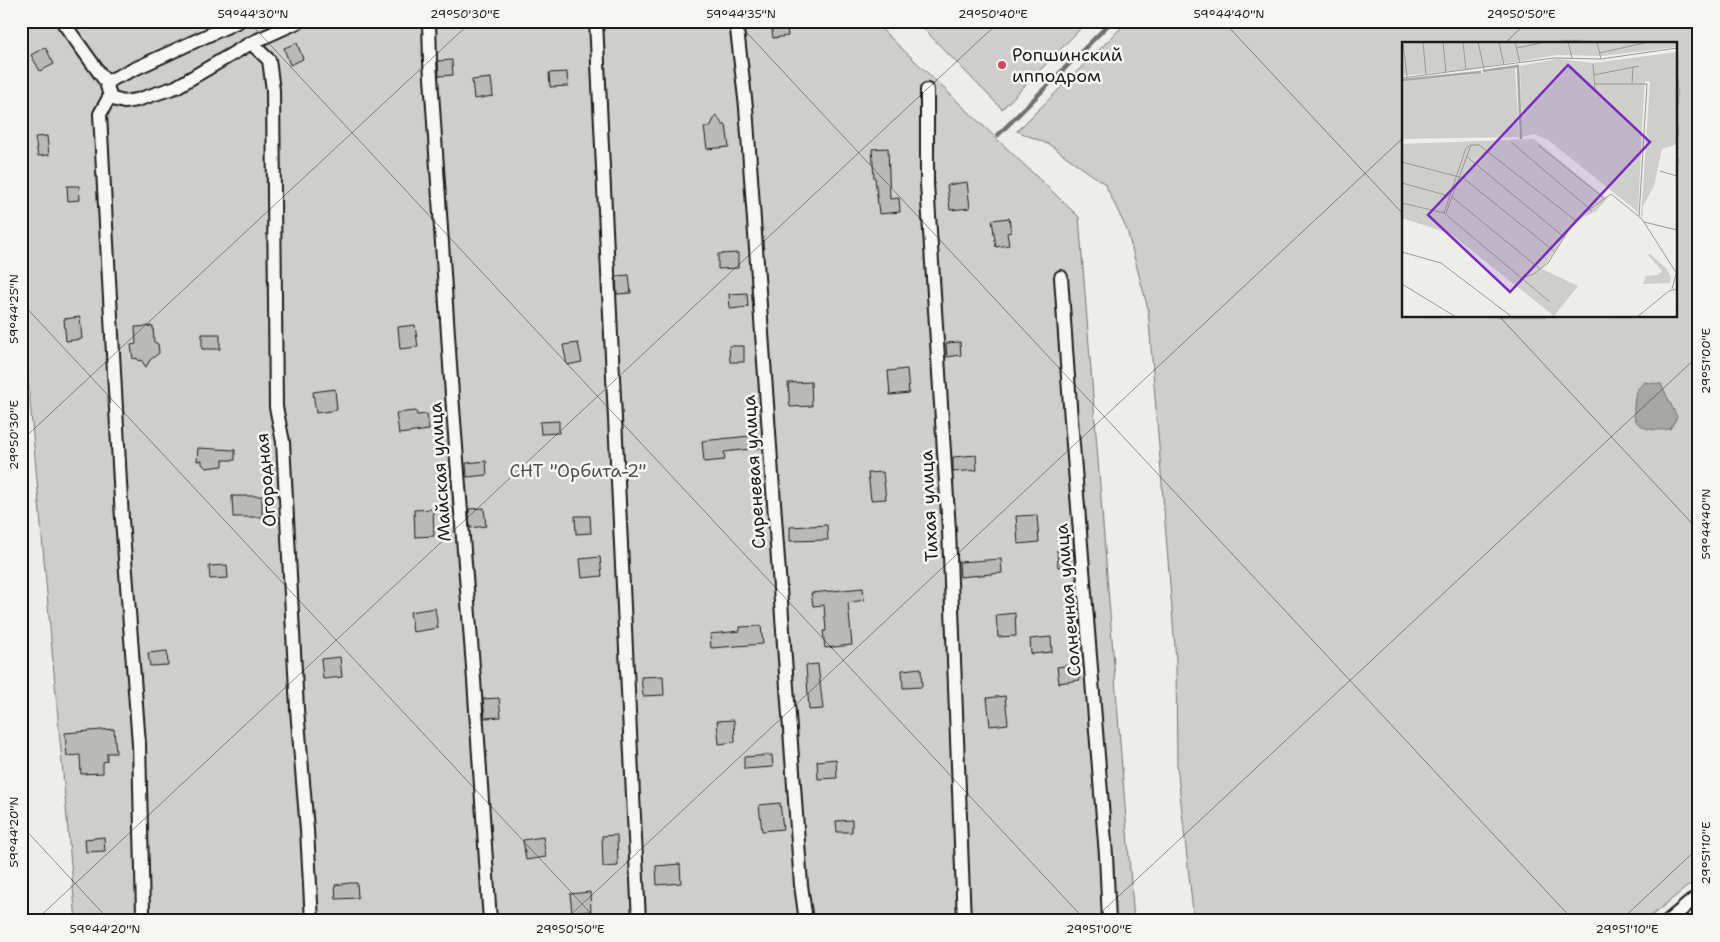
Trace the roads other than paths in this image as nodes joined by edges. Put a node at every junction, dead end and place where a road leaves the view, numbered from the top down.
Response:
1 (62, 21) edge
2 (238, 21) edge
3 (300, 21) edge
4 (429, 21) edge
5 (596, 21) edge
6 (736, 21) edge
7 (251, 43) junction
8 (106, 82) junction
9 (927, 90) dead end
10 (109, 98) junction
11 (1061, 277) dead end
12 (1699, 895) edge
13 (146, 921) edge
14 (312, 921) edge
15 (490, 921) edge
16 (639, 921) edge
17 (806, 921) edge
18 (964, 921) edge
19 (1109, 921) edge
20 (1668, 921) edge

1 - 8 street
2 - 8 street
3 - 7 street
4 - 15 street, Майская улица
5 - 16 street
6 - 17 street, Сиреневая улица
7 - 10 street
7 - 14 street, Огородная
8 - 10 street
9 - 18 street, Тихая улица
10 - 13 street
11 - 19 street, Солнечная улица
12 - 20 street

